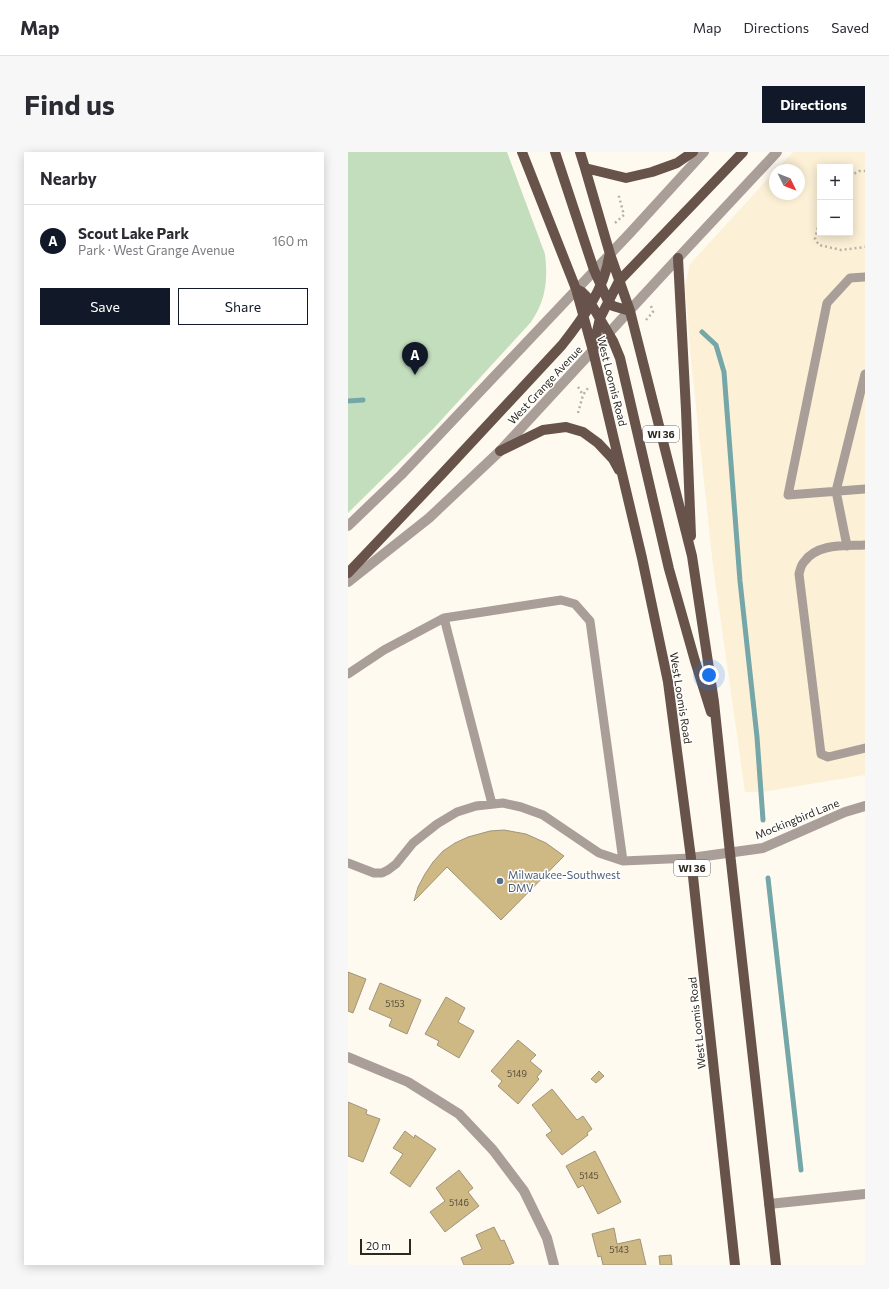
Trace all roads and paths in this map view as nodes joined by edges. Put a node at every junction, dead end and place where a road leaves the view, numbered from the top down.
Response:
1 (522, 152) edge
2 (555, 152) edge
3 (580, 152) edge
4 (693, 152) edge
5 (704, 152) edge
6 (743, 152) edge
7 (777, 152) edge
8 (585, 168) junction
9 (865, 171) edge
10 (853, 174) edge
11 (618, 193) dead end
12 (615, 223) dead end
13 (817, 231) edge
14 (865, 247) edge
15 (610, 254) junction
16 (678, 258) junction
17 (594, 270) junction
18 (865, 277) edge
19 (619, 281) junction
20 (601, 286) junction
21 (576, 289) junction
22 (608, 301) junction
23 (591, 302) junction
24 (651, 305) dead end
25 (630, 311) junction
26 (583, 315) junction
27 (600, 318) junction
28 (645, 322) dead end
29 (609, 333) junction
30 (593, 351) junction
31 (865, 374) edge
32 (576, 384) dead end
33 (588, 388) dead end
34 (583, 395) junction
35 (578, 413) dead end
36 (500, 451) junction
37 (623, 475) junction
38 (865, 489) edge
39 (836, 491) junction
40 (348, 526) edge
41 (865, 545) edge
42 (847, 546) junction
43 (692, 556) junction
44 (348, 573) edge
45 (348, 582) edge
46 (444, 618) junction
47 (348, 674) edge
48 (717, 731) junction
49 (865, 748) edge
50 (492, 804) junction
51 (865, 806) edge
52 (730, 853) junction
53 (691, 858) junction
54 (623, 861) junction
55 (348, 863) edge
56 (348, 1057) edge
57 (865, 1194) edge
58 (769, 1204) junction
59 (554, 1265) edge
60 (735, 1265) edge
61 (776, 1265) edge

1 - 21 main road, West Loomis Road / WI 36
2 - 17 main road
3 - 8 main road, WI 36
4 - 8 main road
5 - 15 street
6 - 19 main road
7 - 16 street, West Grange Avenue
8 - 15 main road, WI 36
9 - 10 path
11 - 12 path
13 - 14 path
15 - 17 street
15 - 19 main road, WI 36
15 - 20 main road
16 - 25 street, West Grange Avenue
16 - 43 main road
17 - 20 main road
17 - 21 street
18 - 39 lane
19 - 22 main road
19 - 25 main road, WI 36
20 - 22 main road
20 - 23 main road
21 - 23 main road
21 - 26 main road, West Loomis Road / WI 36
21 - 40 street
22 - 25 main road
22 - 27 main road
23 - 26 main road
23 - 27 main road
24 - 28 path
25 - 29 street, West Grange Avenue
25 - 43 main road, WI 36
26 - 30 main road, West Loomis Road / WI 36
26 - 44 main road
27 - 29 main road
27 - 30 main road
29 - 30 street, West Grange Avenue
29 - 48 main road
30 - 36 street, West Grange Avenue
30 - 37 main road, West Loomis Road / WI 36
31 - 39 lane
32 - 34 path
33 - 34 path
34 - 35 path
36 - 37 main road
36 - 45 street, West Grange Avenue
37 - 53 main road, West Loomis Road / WI 36
38 - 39 lane
39 - 42 lane
41 - 42 lane
42 - 49 lane
43 - 48 main road, WI 36
46 - 47 lane
46 - 50 lane
46 - 54 lane
48 - 52 main road, WI 36
50 - 54 lane
50 - 55 lane
51 - 52 street, Mockingbird Lane
52 - 53 street, Mockingbird Lane
52 - 58 main road, WI 36
53 - 54 lane
53 - 60 main road, West Loomis Road / WI 36
56 - 59 street
57 - 58 street
58 - 61 main road, WI 36

